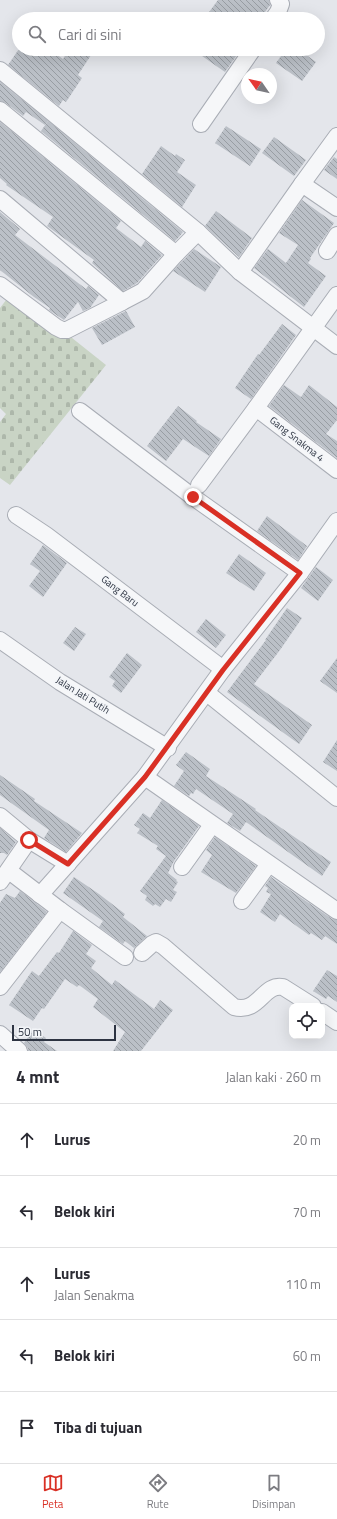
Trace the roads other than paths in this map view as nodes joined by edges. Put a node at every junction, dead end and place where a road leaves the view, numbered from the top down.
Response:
1 (278, 0) edge
2 (278, 12) edge
3 (248, 56) edge
4 (0, 70) edge
5 (0, 110) edge
6 (201, 124) dead end
7 (337, 136) edge
8 (302, 184) junction
9 (0, 199) edge
10 (337, 208) edge
11 (198, 232) junction
12 (337, 235) edge
13 (327, 251) dead end
14 (176, 254) junction
15 (240, 272) junction
16 (0, 285) edge
17 (337, 295) edge
18 (122, 302) junction
19 (313, 328) junction
20 (337, 346) edge
21 (256, 408) junction
22 (80, 411) dead end
23 (337, 470) edge
24 (199, 485) dead end
25 (16, 515) dead end
26 (337, 521) edge
27 (300, 573) junction
28 (0, 640) edge
29 (223, 670) junction
30 (207, 693) junction
31 (168, 748) junction
32 (145, 777) junction
33 (337, 798) edge
34 (0, 816) edge
35 (212, 825) junction
36 (29, 840) junction
37 (68, 864) junction
38 (269, 864) junction
39 (182, 867) dead end
40 (4, 877) edge
41 (40, 895) junction
42 (242, 901) dead end
43 (60, 910) junction
44 (337, 911) edge
45 (142, 953) dead end
46 (125, 957) dead end
47 (0, 987) edge
48 (308, 1003) edge
49 (325, 1014) edge
50 (337, 1022) edge
51 (0, 1034) edge
52 (19, 1051) edge

1 - 2 street
3 - 6 street
4 - 11 street
5 - 14 street
7 - 8 street
8 - 10 street
8 - 15 street
9 - 18 street
11 - 14 street
11 - 15 street
12 - 13 street
14 - 18 street
15 - 19 street
16 - 18 street
17 - 19 street
19 - 20 street
19 - 21 street
21 - 23 street, Gang Snakma 4
21 - 24 street
22 - 27 street
25 - 29 street, Gang Baru
26 - 27 street
27 - 29 street
28 - 31 street, Jalan Jati Putih
29 - 30 street
30 - 31 street
30 - 33 street
31 - 32 street
32 - 35 street
32 - 37 street
34 - 36 street
35 - 38 street
35 - 39 street
36 - 37 street
36 - 40 street
37 - 41 street
38 - 42 street
38 - 44 street
40 - 41 street
41 - 43 street
43 - 46 street
43 - 47 street
45 - 48 street
49 - 50 street
51 - 52 street

